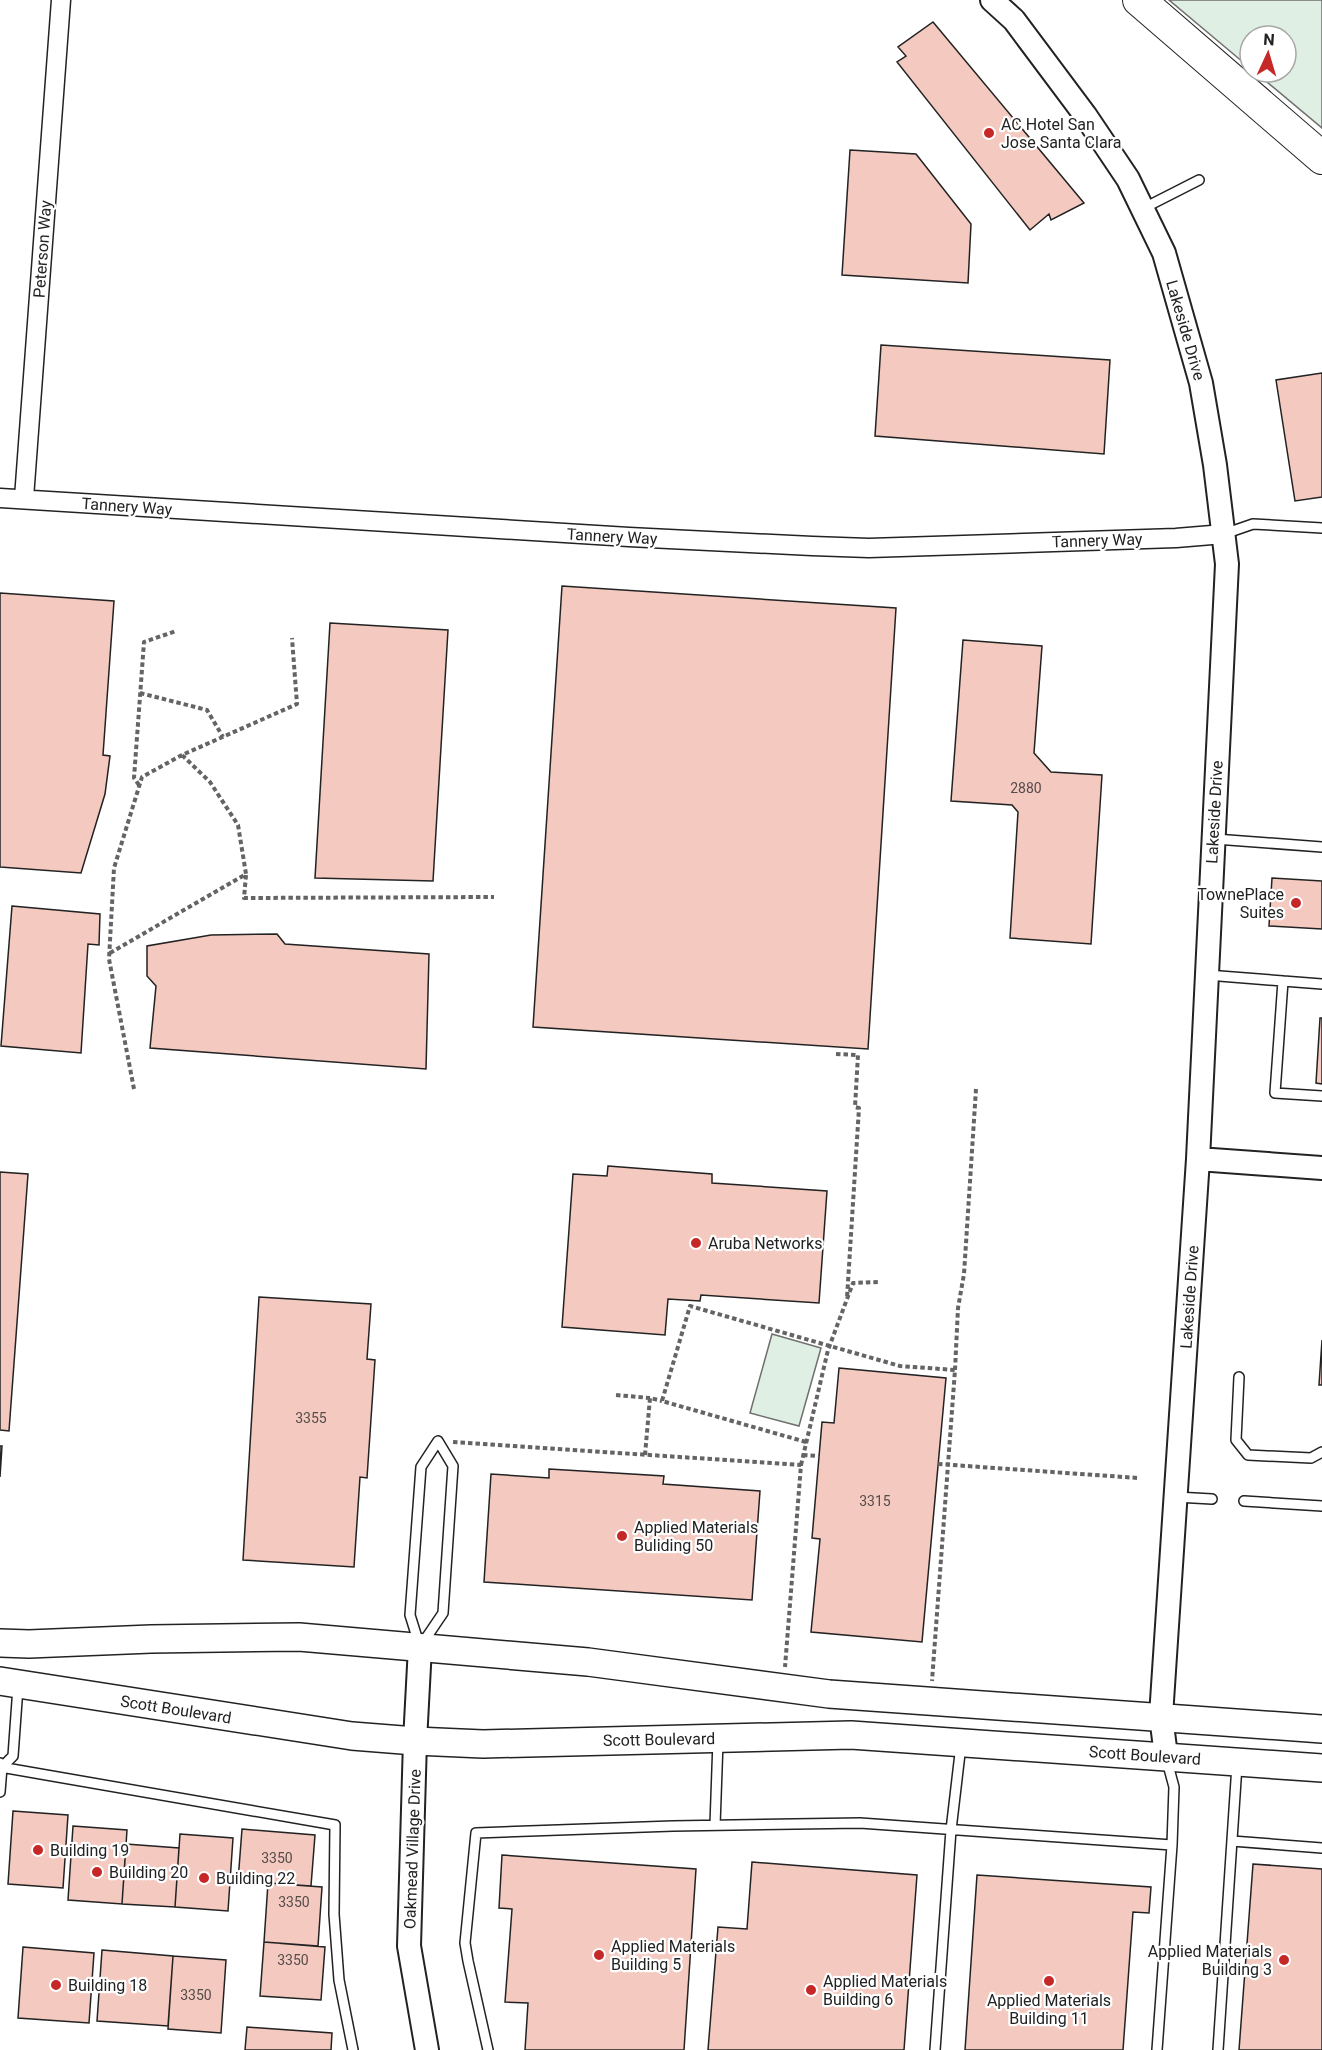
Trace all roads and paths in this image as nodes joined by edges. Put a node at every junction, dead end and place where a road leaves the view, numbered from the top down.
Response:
1 (60, 0) edge
2 (992, 0) edge
3 (1139, 0) edge
4 (1322, 158) edge
5 (1199, 180) dead end
6 (1142, 209) junction
7 (0, 498) edge
8 (24, 498) junction
9 (1322, 528) edge
10 (1224, 534) junction
11 (176, 631) dead end
12 (292, 638) dead end
13 (140, 693) junction
14 (223, 737) junction
15 (182, 755) junction
16 (139, 786) junction
17 (1213, 838) junction
18 (1322, 847) edge
19 (246, 874) junction
20 (494, 897) dead end
21 (110, 953) junction
22 (1205, 975) junction
23 (1283, 981) junction
24 (1322, 984) edge
25 (836, 1054) dead end
26 (134, 1089) dead end
27 (976, 1089) dead end
28 (1322, 1096) edge
29 (1198, 1159) junction
30 (1322, 1168) edge
31 (878, 1282) dead end
32 (847, 1298) junction
33 (829, 1346) junction
34 (955, 1370) junction
35 (1239, 1377) dead end
36 (616, 1395) dead end
37 (650, 1398) junction
38 (662, 1401) junction
39 (438, 1441) junction
40 (806, 1443) junction
41 (1322, 1452) edge
42 (645, 1455) junction
43 (803, 1455) junction
44 (819, 1456) dead end
45 (1311, 1458) junction
46 (1322, 1458) edge
47 (938, 1464) dead end
48 (948, 1465) junction
49 (801, 1466) junction
50 (1138, 1478) dead end
51 (1176, 1497) junction
52 (1212, 1499) dead end
53 (1244, 1501) dead end
54 (1322, 1506) edge
55 (0, 1643) edge
56 (420, 1647) junction
57 (785, 1670) dead end
58 (5, 1684) edge
59 (932, 1684) dead end
60 (1161, 1716) junction
61 (1322, 1729) edge
62 (718, 1737) junction
63 (415, 1741) junction
64 (961, 1742) junction
65 (1166, 1756) junction
66 (1237, 1762) junction
67 (1, 1766) edge
68 (1322, 1768) edge
69 (0, 1792) edge
70 (715, 1825) junction
71 (951, 1830) junction
72 (1232, 1841) junction
73 (1172, 1845) junction
74 (1322, 1848) edge
75 (353, 2050) edge
76 (427, 2050) edge
77 (488, 2050) edge
78 (935, 2050) edge
79 (1157, 2050) edge
80 (1218, 2050) edge

1 - 8 street, Peterson Way
2 - 6 street, Lakeside Drive
3 - 4 highway
5 - 6 lane
6 - 10 street, Lakeside Drive
7 - 8 street, Tannery Way
8 - 10 street, Tannery Way
9 - 10 lane
10 - 17 street, Lakeside Drive
11 - 13 path
12 - 14 path
13 - 14 path
13 - 16 path
14 - 15 path
15 - 16 path
15 - 19 path
16 - 21 path
17 - 18 lane
17 - 22 street, Lakeside Drive
19 - 20 path
19 - 21 path
21 - 26 path
22 - 23 lane
22 - 29 street, Lakeside Drive
23 - 24 lane
23 - 28 lane
25 - 32 path
27 - 34 path
29 - 30 street
29 - 51 street, Lakeside Drive
31 - 32 path
32 - 33 path
33 - 34 path
33 - 38 path
33 - 40 path
34 - 48 path
35 - 45 lane
36 - 37 path
37 - 38 path
37 - 42 path
38 - 40 path
39 - 42 path
39 - 56 lane
39 - 56 lane
40 - 43 path
41 - 45 lane
42 - 49 path
43 - 44 path
43 - 49 path
45 - 46 lane
47 - 48 path
48 - 50 path
48 - 59 path
49 - 57 path
51 - 52 lane
51 - 60 street, Lakeside Drive
53 - 54 lane
55 - 56 main road
56 - 60 main road
56 - 63 street, Oakmead Village Drive
58 - 63 main road, Scott Boulevard
58 - 67 lane
60 - 61 main road
60 - 65 street, Lakeside Drive
62 - 63 main road, Scott Boulevard
62 - 64 main road, Scott Boulevard
62 - 70 lane
63 - 76 street, Oakmead Village Drive
64 - 65 main road, Scott Boulevard
64 - 71 lane
65 - 66 main road, Scott Boulevard
65 - 73 lane
66 - 68 main road, Scott Boulevard
66 - 72 lane
67 - 69 lane
67 - 75 lane
70 - 71 lane
70 - 77 lane
71 - 73 lane
71 - 78 lane
72 - 74 lane
72 - 80 lane
73 - 79 lane

